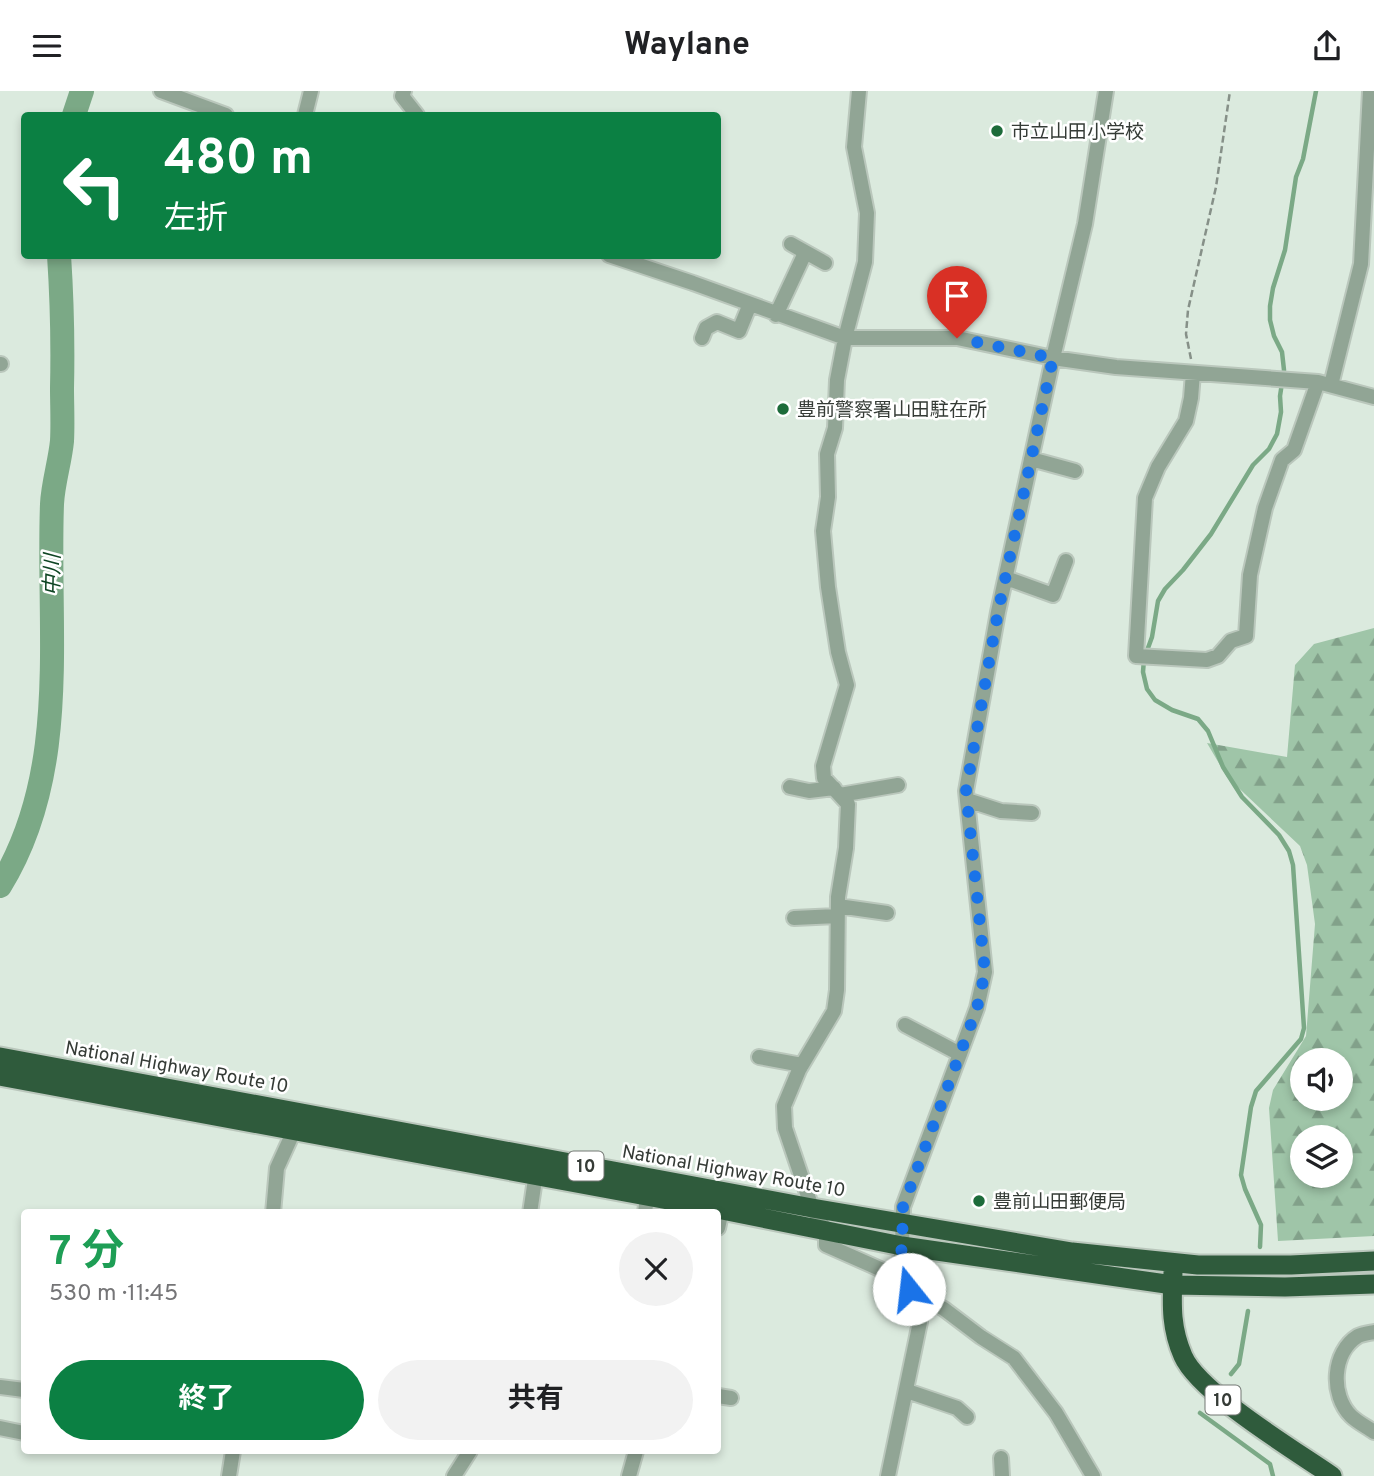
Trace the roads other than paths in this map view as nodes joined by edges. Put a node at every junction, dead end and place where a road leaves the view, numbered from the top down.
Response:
1 (160, 91) edge
2 (311, 91) edge
3 (404, 91) edge
4 (859, 91) edge
5 (1106, 91) edge
6 (1370, 91) edge
7 (218, 112) edge
8 (306, 112) edge
9 (415, 112) edge
10 (791, 244) dead end
11 (805, 253) junction
12 (621, 259) edge
13 (825, 263) dead end
14 (750, 305) junction
15 (776, 314) junction
16 (702, 338) dead end
17 (845, 338) junction
18 (1053, 358) junction
19 (1193, 373) junction
20 (1324, 383) junction
21 (1374, 397) edge
22 (1031, 459) junction
23 (1075, 471) dead end
24 (1066, 561) dead end
25 (1006, 578) junction
26 (898, 785) dead end
27 (790, 787) dead end
28 (837, 792) junction
29 (967, 800) junction
30 (1032, 813) dead end
31 (837, 911) junction
32 (887, 913) dead end
33 (793, 918) dead end
34 (905, 1025) dead end
35 (960, 1054) junction
36 (0, 1057) edge
37 (759, 1057) dead end
38 (802, 1065) junction
39 (0, 1076) edge
40 (300, 1112) junction
41 (294, 1132) junction
42 (537, 1166) junction
43 (646, 1205) edge
44 (812, 1208) junction
45 (273, 1209) edge
46 (531, 1209) edge
47 (667, 1209) edge
48 (721, 1219) edge
49 (904, 1223) junction
50 (826, 1230) junction
51 (902, 1246) junction
52 (1374, 1261) edge
53 (1173, 1262) junction
54 (898, 1277) junction
55 (1374, 1284) edge
56 (1173, 1285) junction
57 (909, 1289) junction
58 (1374, 1332) edge
59 (21, 1390) edge
60 (1, 1391) edge
61 (907, 1391) junction
62 (967, 1417) dead end
63 (0, 1429) edge
64 (21, 1432) edge
65 (1374, 1432) edge
66 (233, 1454) edge
67 (468, 1454) edge
68 (635, 1454) edge
69 (1001, 1458) dead end
70 (229, 1476) edge
71 (454, 1476) edge
72 (629, 1476) edge
73 (888, 1476) edge
74 (1002, 1476) edge
75 (1093, 1476) edge
76 (1332, 1476) edge

1 - 7 street
2 - 8 street
3 - 9 street
4 - 17 street
5 - 18 street
6 - 20 street
10 - 11 street
11 - 13 street
11 - 15 street
12 - 14 street
14 - 15 street
14 - 16 street
15 - 17 street
17 - 18 street
17 - 28 street
18 - 19 street
18 - 22 street
19 - 20 street
19 - 20 street
20 - 21 street
22 - 23 street
22 - 25 street
24 - 25 street
25 - 29 street
26 - 28 street
27 - 28 street
28 - 31 street
29 - 30 street
29 - 35 street
31 - 32 street
31 - 33 street
31 - 38 street
34 - 35 street
35 - 49 street
36 - 40 highway, National Highway Route 10 / 10
37 - 38 street
38 - 44 street
39 - 41 highway, National Highway Route 10 / 10
40 - 41 street
40 - 42 highway, National Highway Route 10 / 10
41 - 42 highway, National Highway Route 10 / 10
41 - 45 street
42 - 43 highway, National Highway Route 10 / 10
42 - 44 highway, National Highway Route 10 / 10
42 - 46 street
43 - 47 highway, National Highway Route 10 / 10
44 - 49 highway, National Highway Route 10 / 10
44 - 50 street
48 - 50 highway, National Highway Route 10 / 10
49 - 51 street
49 - 53 highway, National Highway Route 10 / 10
50 - 51 highway, National Highway Route 10 / 10
50 - 54 street
51 - 54 street
51 - 56 highway, National Highway Route 10 / 10
52 - 53 highway, National Highway Route 10 / 10
53 - 56 highway, 10
54 - 57 street
55 - 56 highway, National Highway Route 10 / 10
56 - 76 highway, 10
57 - 61 street
57 - 75 street
58 - 65 street
59 - 60 street
61 - 62 street
61 - 73 street
63 - 64 street
66 - 70 street
67 - 71 street
68 - 72 street
69 - 74 street

